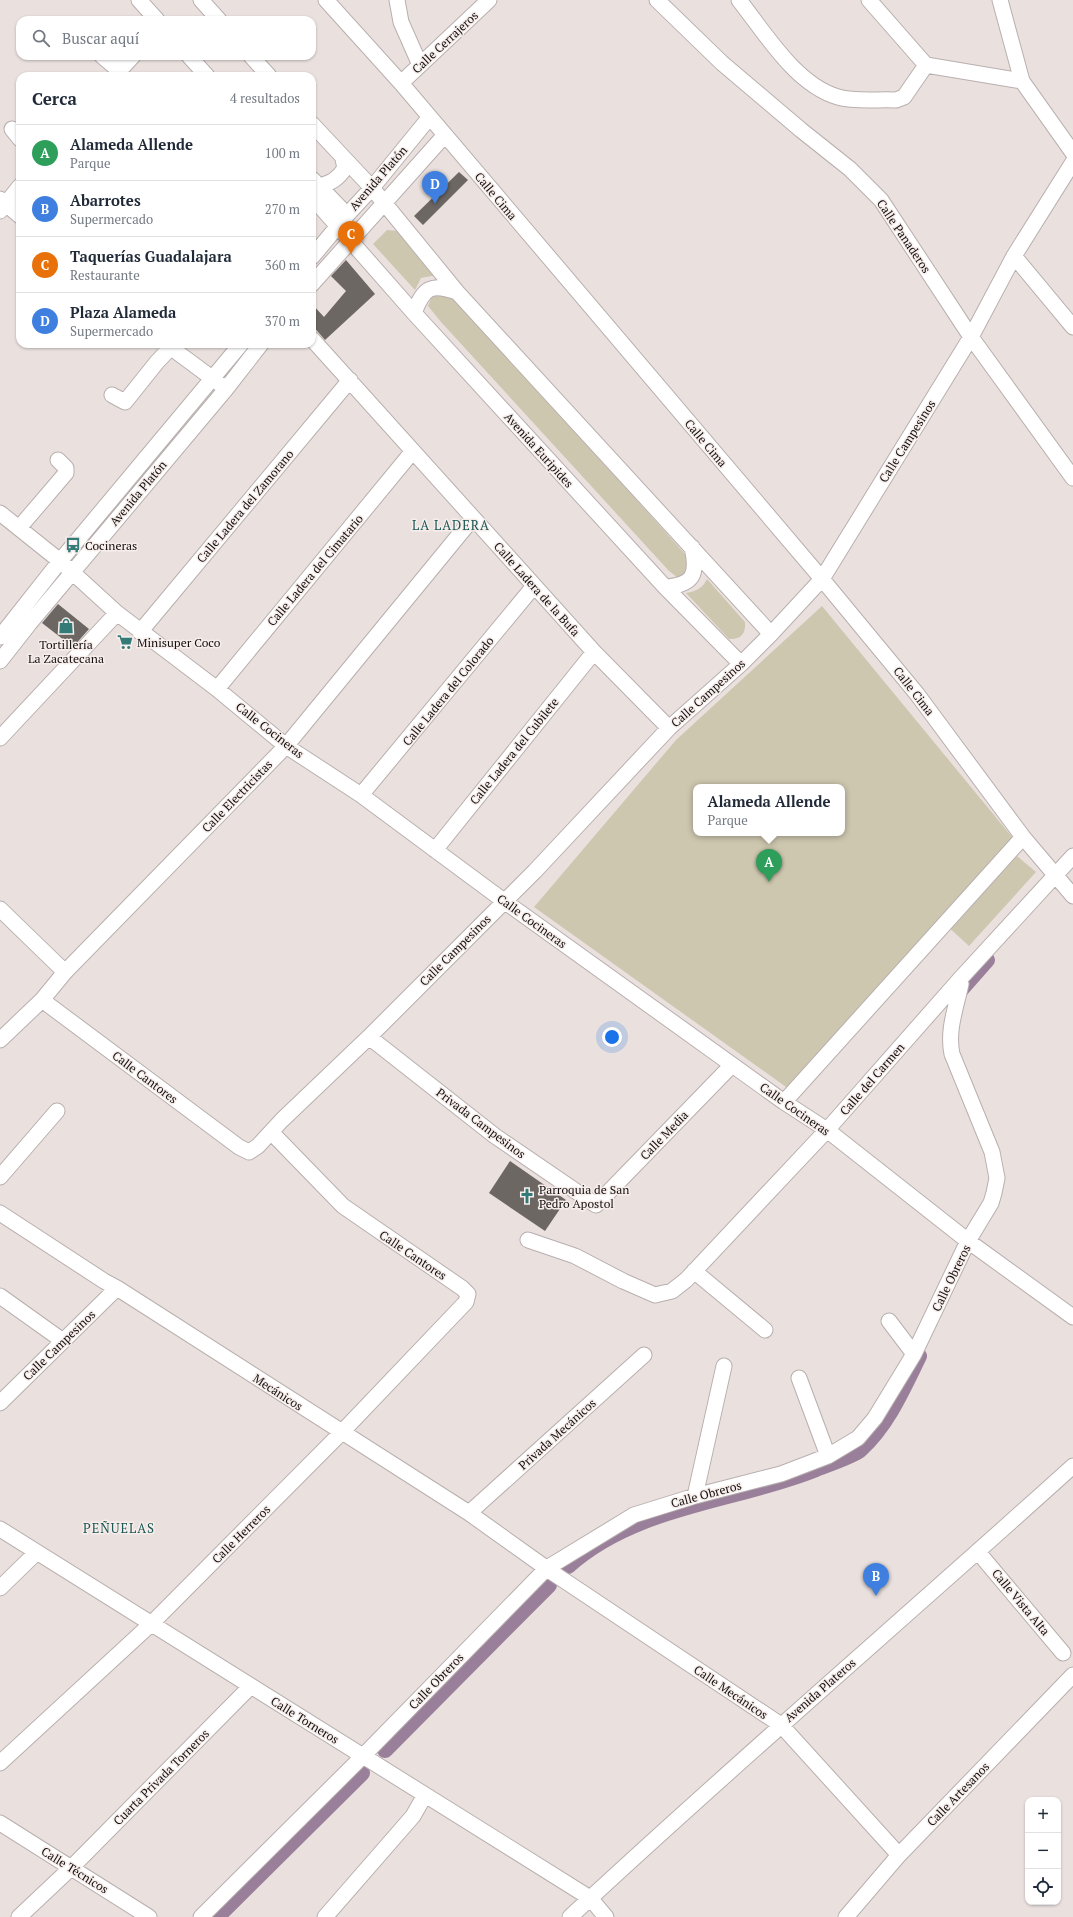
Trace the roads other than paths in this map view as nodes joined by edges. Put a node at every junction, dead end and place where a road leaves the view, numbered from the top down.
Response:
1 (140, 0) edge
2 (201, 0) edge
3 (326, 0) edge
4 (397, 0) edge
5 (489, 0) edge
6 (657, 0) edge
7 (739, 0) edge
8 (869, 0) edge
9 (1000, 0) edge
10 (154, 16) edge
11 (215, 16) edge
12 (107, 60) edge
13 (129, 60) edge
14 (193, 60) edge
15 (255, 60) edge
16 (420, 65) junction
17 (926, 65) junction
18 (203, 72) edge
19 (265, 72) edge
20 (1022, 81) junction
21 (401, 83) junction
22 (429, 118) junction
23 (316, 129) edge
24 (444, 136) junction
25 (1073, 153) edge
26 (343, 159) junction
27 (1073, 162) edge
28 (316, 187) edge
29 (372, 188) junction
30 (316, 189) edge
31 (16, 190) edge
32 (383, 202) junction
33 (2, 204) edge
34 (16, 213) edge
35 (342, 220) junction
36 (351, 240) junction
37 (316, 252) edge
38 (1014, 256) junction
39 (316, 279) edge
40 (457, 292) junction
41 (414, 313) junction
42 (1073, 327) edge
43 (971, 337) junction
44 (316, 343) edge
45 (168, 348) edge
46 (174, 348) edge
47 (238, 348) edge
48 (258, 348) edge
49 (213, 378) junction
50 (350, 380) junction
51 (226, 389) junction
52 (112, 395) dead end
53 (414, 451) junction
54 (58, 460) dead end
55 (1073, 478) edge
56 (0, 514) edge
57 (473, 518) junction
58 (19, 528) junction
59 (692, 547) junction
60 (60, 561) junction
61 (73, 572) junction
62 (822, 579) junction
63 (534, 586) junction
64 (665, 587) junction
65 (117, 613) junction
66 (140, 632) junction
67 (771, 634) junction
68 (0, 637) edge
69 (594, 652) junction
70 (0, 661) edge
71 (741, 664) junction
72 (217, 689) junction
73 (669, 728) junction
74 (0, 738) edge
75 (286, 746) junction
76 (361, 795) junction
77 (1023, 837) junction
78 (435, 850) junction
79 (1073, 856) edge
80 (1055, 876) junction
81 (1073, 896) edge
82 (504, 901) junction
83 (0, 909) edge
84 (66, 972) junction
85 (960, 978) junction
86 (42, 1000) junction
87 (369, 1037) junction
88 (0, 1040) edge
89 (732, 1065) junction
90 (784, 1102) junction
91 (56, 1111) dead end
92 (826, 1130) junction
93 (272, 1133) junction
94 (249, 1152) joint
95 (0, 1177) edge
96 (596, 1205) joint
97 (0, 1213) edge
98 (528, 1240) dead end
99 (968, 1241) junction
100 (690, 1276) junction
101 (117, 1288) junction
102 (468, 1294) joint
103 (0, 1296) edge
104 (1073, 1317) edge
105 (889, 1321) dead end
106 (765, 1330) dead end
107 (63, 1341) junction
108 (914, 1354) junction
109 (644, 1355) dead end
110 (724, 1366) dead end
111 (799, 1378) dead end
112 (0, 1403) edge
113 (342, 1432) junction
114 (828, 1456) junction
115 (1073, 1466) edge
116 (695, 1496) junction
117 (469, 1513) junction
118 (0, 1529) edge
119 (37, 1552) junction
120 (978, 1552) junction
121 (551, 1571) junction
122 (0, 1588) edge
123 (151, 1624) junction
124 (1064, 1653) dead end
125 (1073, 1675) edge
126 (251, 1686) junction
127 (781, 1725) junction
128 (363, 1756) junction
129 (0, 1763) edge
130 (426, 1795) junction
131 (0, 1823) edge
132 (898, 1855) junction
133 (72, 1867) junction
134 (590, 1898) junction
135 (19, 1917) edge
136 (149, 1917) edge
137 (201, 1917) edge
138 (325, 1917) edge
139 (570, 1917) edge
140 (606, 1917) edge
141 (846, 1917) edge

1 - 10 street
2 - 11 street
3 - 21 street, Calle Cima
4 - 16 street
5 - 16 street, Calle Cerrajeros
6 - 43 street, Calle Panaderos
7 - 17 street
8 - 17 street
9 - 20 street
12 - 13 street
14 - 18 street
15 - 19 street
16 - 21 street, Calle Cerrajeros
17 - 20 street
20 - 25 street
21 - 22 street, Calle Cima
22 - 24 street, Calle Cima
22 - 29 street, Avenida Platón
23 - 26 street
24 - 32 street, Avenida Platón
24 - 62 street, Calle Cima
26 - 28 street, Avenida Euripides
26 - 29 street
27 - 38 street, Calle Campesinos
29 - 32 street
29 - 35 street, Avenida Platón
30 - 35 street, Avenida Euripides
31 - 33 street
32 - 36 street, Avenida Platón
32 - 40 street
33 - 34 street
35 - 36 street, Avenida Euripides
35 - 37 street, Avenida Platón
36 - 39 street, Avenida Platón
36 - 41 street, Avenida Euripides
38 - 42 street
38 - 43 street, Calle Campesinos
40 - 41 street
40 - 59 street
41 - 64 street, Avenida Euripides
43 - 55 street, Calle Panaderos
43 - 62 street, Calle Campesinos
44 - 50 street, Calle Ladera de la Bufa
45 - 52 street
46 - 49 street
47 - 49 street, Avenida Platón
48 - 51 street, Avenida Platón
49 - 51 street
49 - 60 street, Avenida Platón
50 - 53 street, Calle Ladera de la Bufa
50 - 66 street, Calle Ladera del Zamorano
51 - 61 street, Avenida Platón
53 - 57 street, Calle Ladera de la Bufa
53 - 72 street, Calle Ladera del Cimatario
54 - 58 street
56 - 58 street, Calle Cocineras
57 - 63 street, Calle Ladera de la Bufa
57 - 75 street, Calle Electricistas
58 - 60 street, Calle Cocineras
59 - 64 street
59 - 67 street
60 - 61 street, Calle Cocineras
60 - 68 street, Avenida Platón
61 - 65 street, Calle Cocineras
61 - 70 street, Avenida Platón
62 - 67 street, Calle Campesinos
62 - 77 street, Calle Cima
63 - 69 street, Calle Ladera de la Bufa
63 - 76 street, Calle Ladera del Colorado
64 - 71 street, Avenida Euripides
65 - 66 street, Calle Cocineras
65 - 74 street
66 - 72 street, Calle Cocineras
67 - 71 street, Calle Campesinos
69 - 73 street, Calle Ladera de la Bufa
69 - 78 street, Calle Ladera del Cubilete
71 - 73 street, Calle Campesinos
72 - 75 street, Calle Cocineras
73 - 82 street, Calle Campesinos
75 - 76 street, Calle Cocineras
75 - 84 street, Calle Electricistas
76 - 78 street, Calle Cocineras
77 - 80 street, Calle Cima
77 - 90 street
78 - 82 street, Calle Cocineras
79 - 80 street
80 - 81 street, Calle Cima
80 - 85 street, Calle del Carmen
82 - 87 street, Calle Campesinos
82 - 89 street, Calle Cocineras
83 - 84 street
84 - 86 street, Calle Electricistas
85 - 92 street, Calle del Carmen
85 - 99 street, Calle Obreros
86 - 88 street, Calle Electricistas
86 - 94 street, Calle Cantores
87 - 93 street, Calle Campesinos
87 - 96 street, Privada Campesinos
89 - 90 street, Calle Cocineras
89 - 96 street, Calle Media
90 - 92 street, Calle Cocineras
91 - 95 street
92 - 99 street, Calle Cocineras
92 - 100 street, Calle del Carmen
93 - 94 street, Calle Campesinos
93 - 102 street, Calle Cantores
97 - 101 street, Mecánicos
98 - 100 street, Calle del Carmen
99 - 104 street, Calle Cocineras
99 - 108 street, Calle Obreros
100 - 106 street
101 - 107 street, Calle Campesinos
101 - 113 street, Mecánicos
102 - 113 street, Calle Herreros
103 - 107 street
105 - 108 street
107 - 112 street, Calle Campesinos
108 - 114 street, Calle Obreros
109 - 117 street, Privada Mecánicos
110 - 116 street
111 - 114 street
113 - 117 street, Mecánicos
113 - 123 street, Calle Herreros
114 - 116 street, Calle Obreros
115 - 120 street, Avenida Plateros
116 - 121 street, Calle Obreros
117 - 121 street, Mecánicos
118 - 119 street, Calle Torneros
119 - 122 street
119 - 123 street, Calle Torneros
120 - 124 street, Calle Vista Alta
120 - 127 street, Avenida Plateros
121 - 127 street, Calle Mecánicos
121 - 128 street, Calle Obreros
123 - 126 street, Calle Torneros
123 - 129 street, Calle Herreros
125 - 132 street, Calle Artesanos
126 - 128 street, Calle Torneros
126 - 133 street, Cuarta Privada Torneros
127 - 132 street, Calle Mecánicos
127 - 134 street, Avenida Plateros
128 - 130 street, Calle Torneros
128 - 137 street, Calle Obreros
130 - 134 street, Calle Torneros
130 - 138 street
131 - 133 street, Calle Técnicos
132 - 141 street, Calle Artesanos
133 - 135 street, Cuarta Privada Torneros
133 - 136 street, Calle Técnicos
134 - 139 street, Avenida Plateros
134 - 140 street, Calle Torneros

